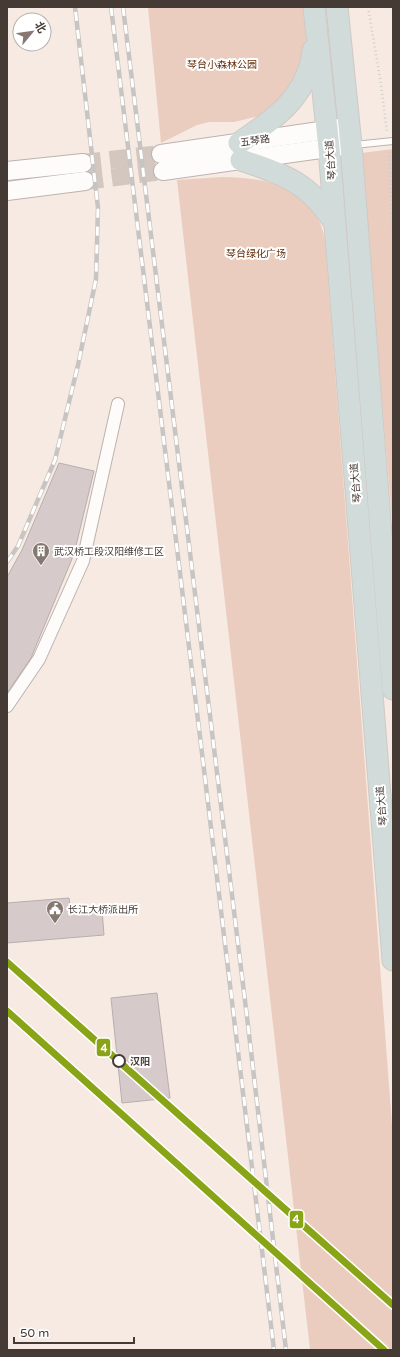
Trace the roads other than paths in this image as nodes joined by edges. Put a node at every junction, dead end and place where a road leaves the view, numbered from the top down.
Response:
1 (314, 7) edge
2 (337, 7) edge
3 (316, 28) junction
4 (350, 136) junction
5 (328, 139) junction
6 (390, 141) edge
7 (240, 151) junction
8 (162, 162) tunnel mouth
9 (7, 171) edge
10 (7, 191) edge
11 (334, 222) junction
12 (118, 404) dead end
13 (393, 689) edge
14 (7, 706) edge
15 (393, 960) edge

1 - 3 highway, 琴台大道
2 - 4 highway
3 - 5 highway, 琴台大道
3 - 7 highway
4 - 5 main road, 五琴路
4 - 6 lane
4 - 13 highway
5 - 7 main road, 五琴路
5 - 11 highway, 琴台大道
7 - 8 main road, 五琴路
7 - 11 highway
9 - 10 main road
11 - 15 highway, 琴台大道
12 - 14 street

